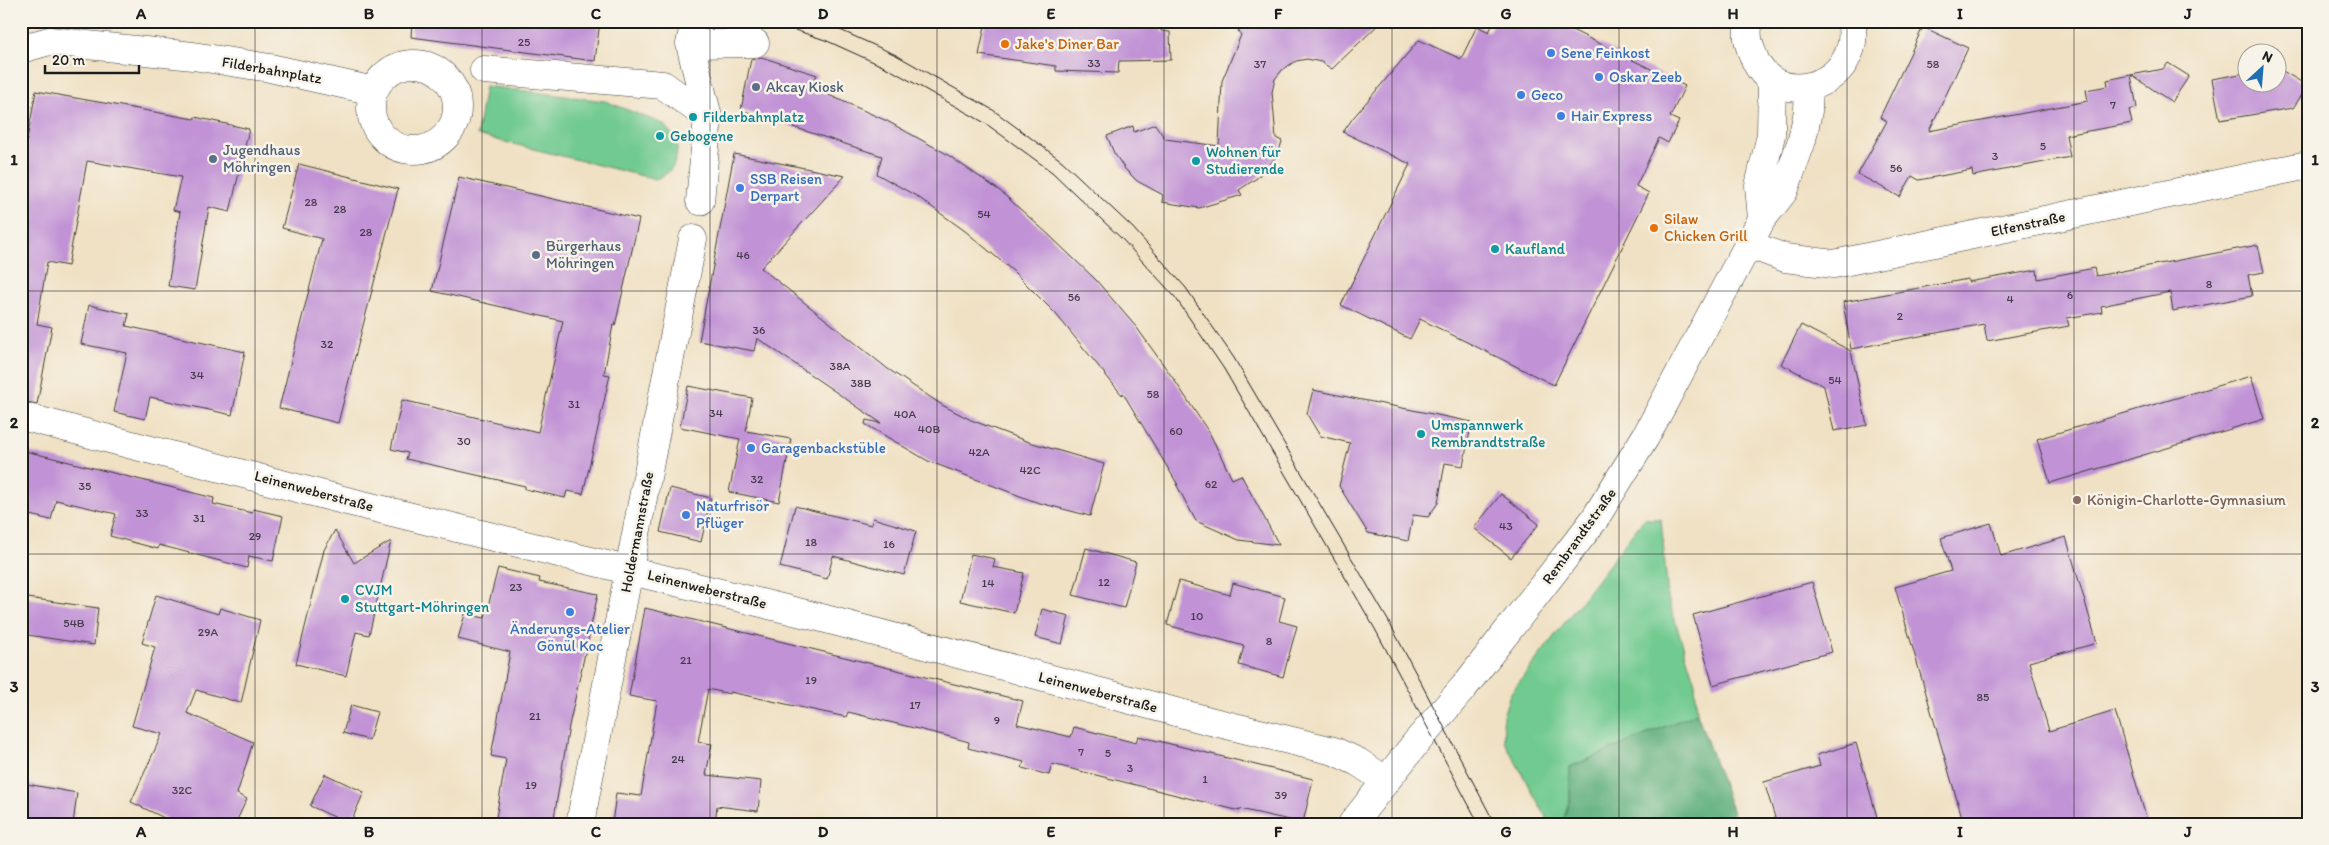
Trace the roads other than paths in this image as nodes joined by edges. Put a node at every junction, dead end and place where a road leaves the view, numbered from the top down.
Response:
1 (1851, 21) edge
2 (1743, 24) edge
3 (755, 43) dead end
4 (21, 49) edge
5 (484, 70) dead end
6 (697, 70) junction
7 (1772, 80) junction
8 (663, 85) junction
9 (1809, 88) junction
10 (374, 91) dead end
11 (708, 117) junction
12 (2308, 165) edge
13 (700, 201) dead end
14 (1762, 219) junction
15 (693, 239) dead end
16 (1750, 245) junction
17 (21, 416) edge
18 (630, 570) junction
19 (1385, 780) junction
20 (580, 824) edge
21 (1352, 824) edge

1 - 9 street
2 - 7 street
3 - 6 street
4 - 10 street, Filderbahnplatz
5 - 8 street
6 - 8 street
6 - 11 street
7 - 9 street
7 - 14 street, Rembrandtstraße
8 - 11 street
9 - 14 street, Rembrandtstraße
11 - 13 street
12 - 16 street, Elfenstraße
14 - 16 street, Rembrandtstraße
15 - 18 street, Holdermannstraße
16 - 19 street, Rembrandtstraße
17 - 18 street, Leinenweberstraße
18 - 19 street, Leinenweberstraße
18 - 20 street, Holdermannstraße
19 - 21 street, Rembrandtstraße

